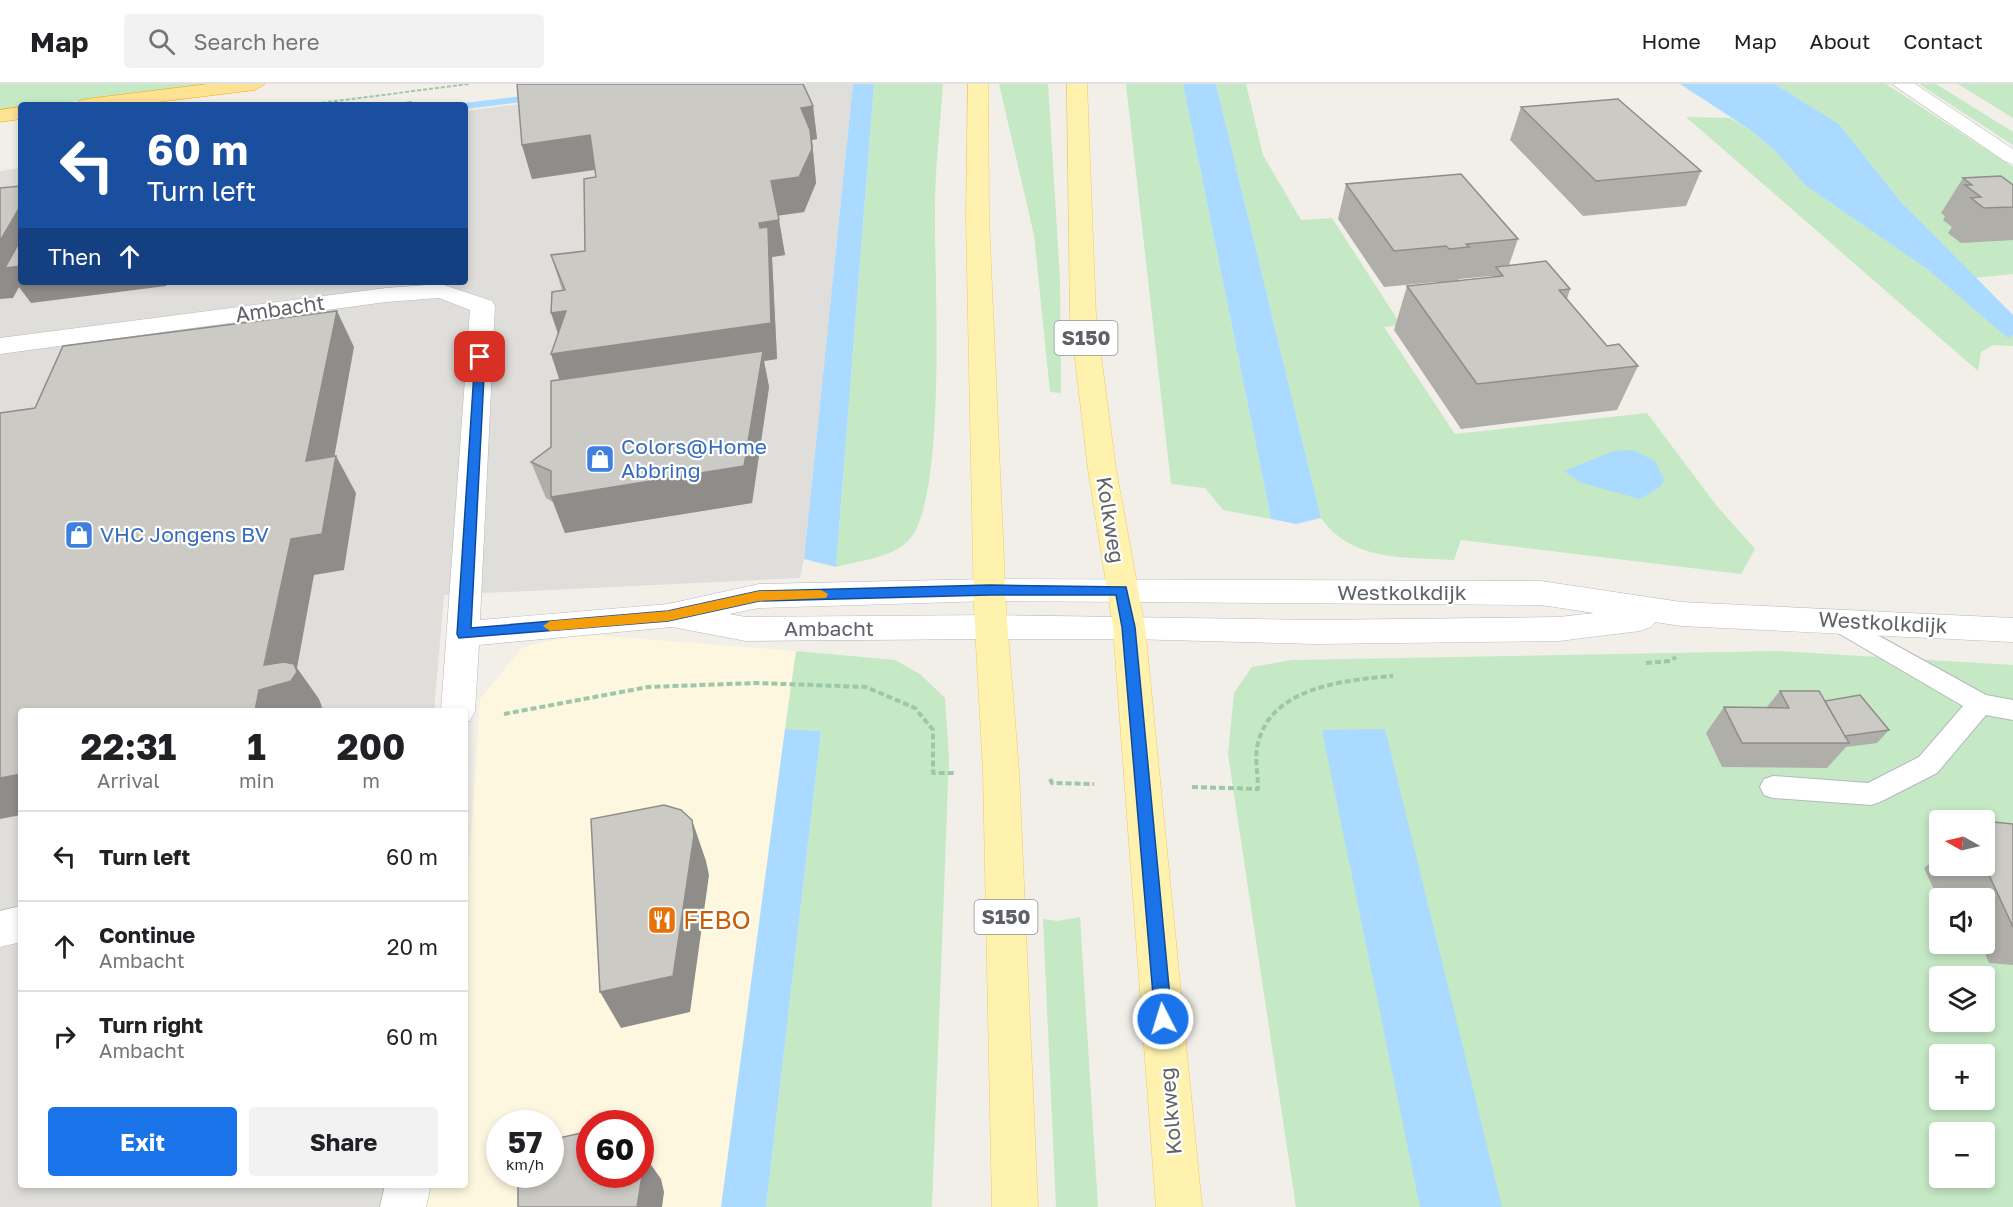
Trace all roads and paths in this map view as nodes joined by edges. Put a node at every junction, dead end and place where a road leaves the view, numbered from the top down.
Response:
1 (255, 84) edge
2 (469, 84) edge
3 (978, 84) edge
4 (1077, 84) edge
5 (1902, 84) edge
6 (110, 102) edge
7 (328, 102) edge
8 (18, 113) edge
9 (0, 116) edge
10 (2013, 158) edge
11 (0, 346) edge
12 (990, 608) junction
13 (1125, 608) junction
14 (1834, 620) junction
15 (2013, 630) edge
16 (464, 634) junction
17 (1980, 704) junction
18 (458, 708) edge
19 (2013, 710) edge
20 (1773, 787) dead end
21 (18, 925) edge
22 (0, 929) edge
23 (407, 1188) edge
24 (403, 1207) edge
25 (1015, 1207) edge
26 (1179, 1207) edge

1 - 6 highway
2 - 7 path
3 - 12 main road, S150
4 - 13 main road, Kolkweg / S150
5 - 10 street
8 - 9 highway
11 - 16 street, Ambacht
12 - 13 street, Westkolkdijk
12 - 16 street, Ambacht
12 - 25 main road, S150
13 - 14 street, Westkolkdijk
13 - 26 main road, Kolkweg / S150
14 - 15 street, Westkolkdijk
14 - 17 lane
16 - 18 street, Ambacht
17 - 19 lane
17 - 20 lane
21 - 22 street
23 - 24 street

